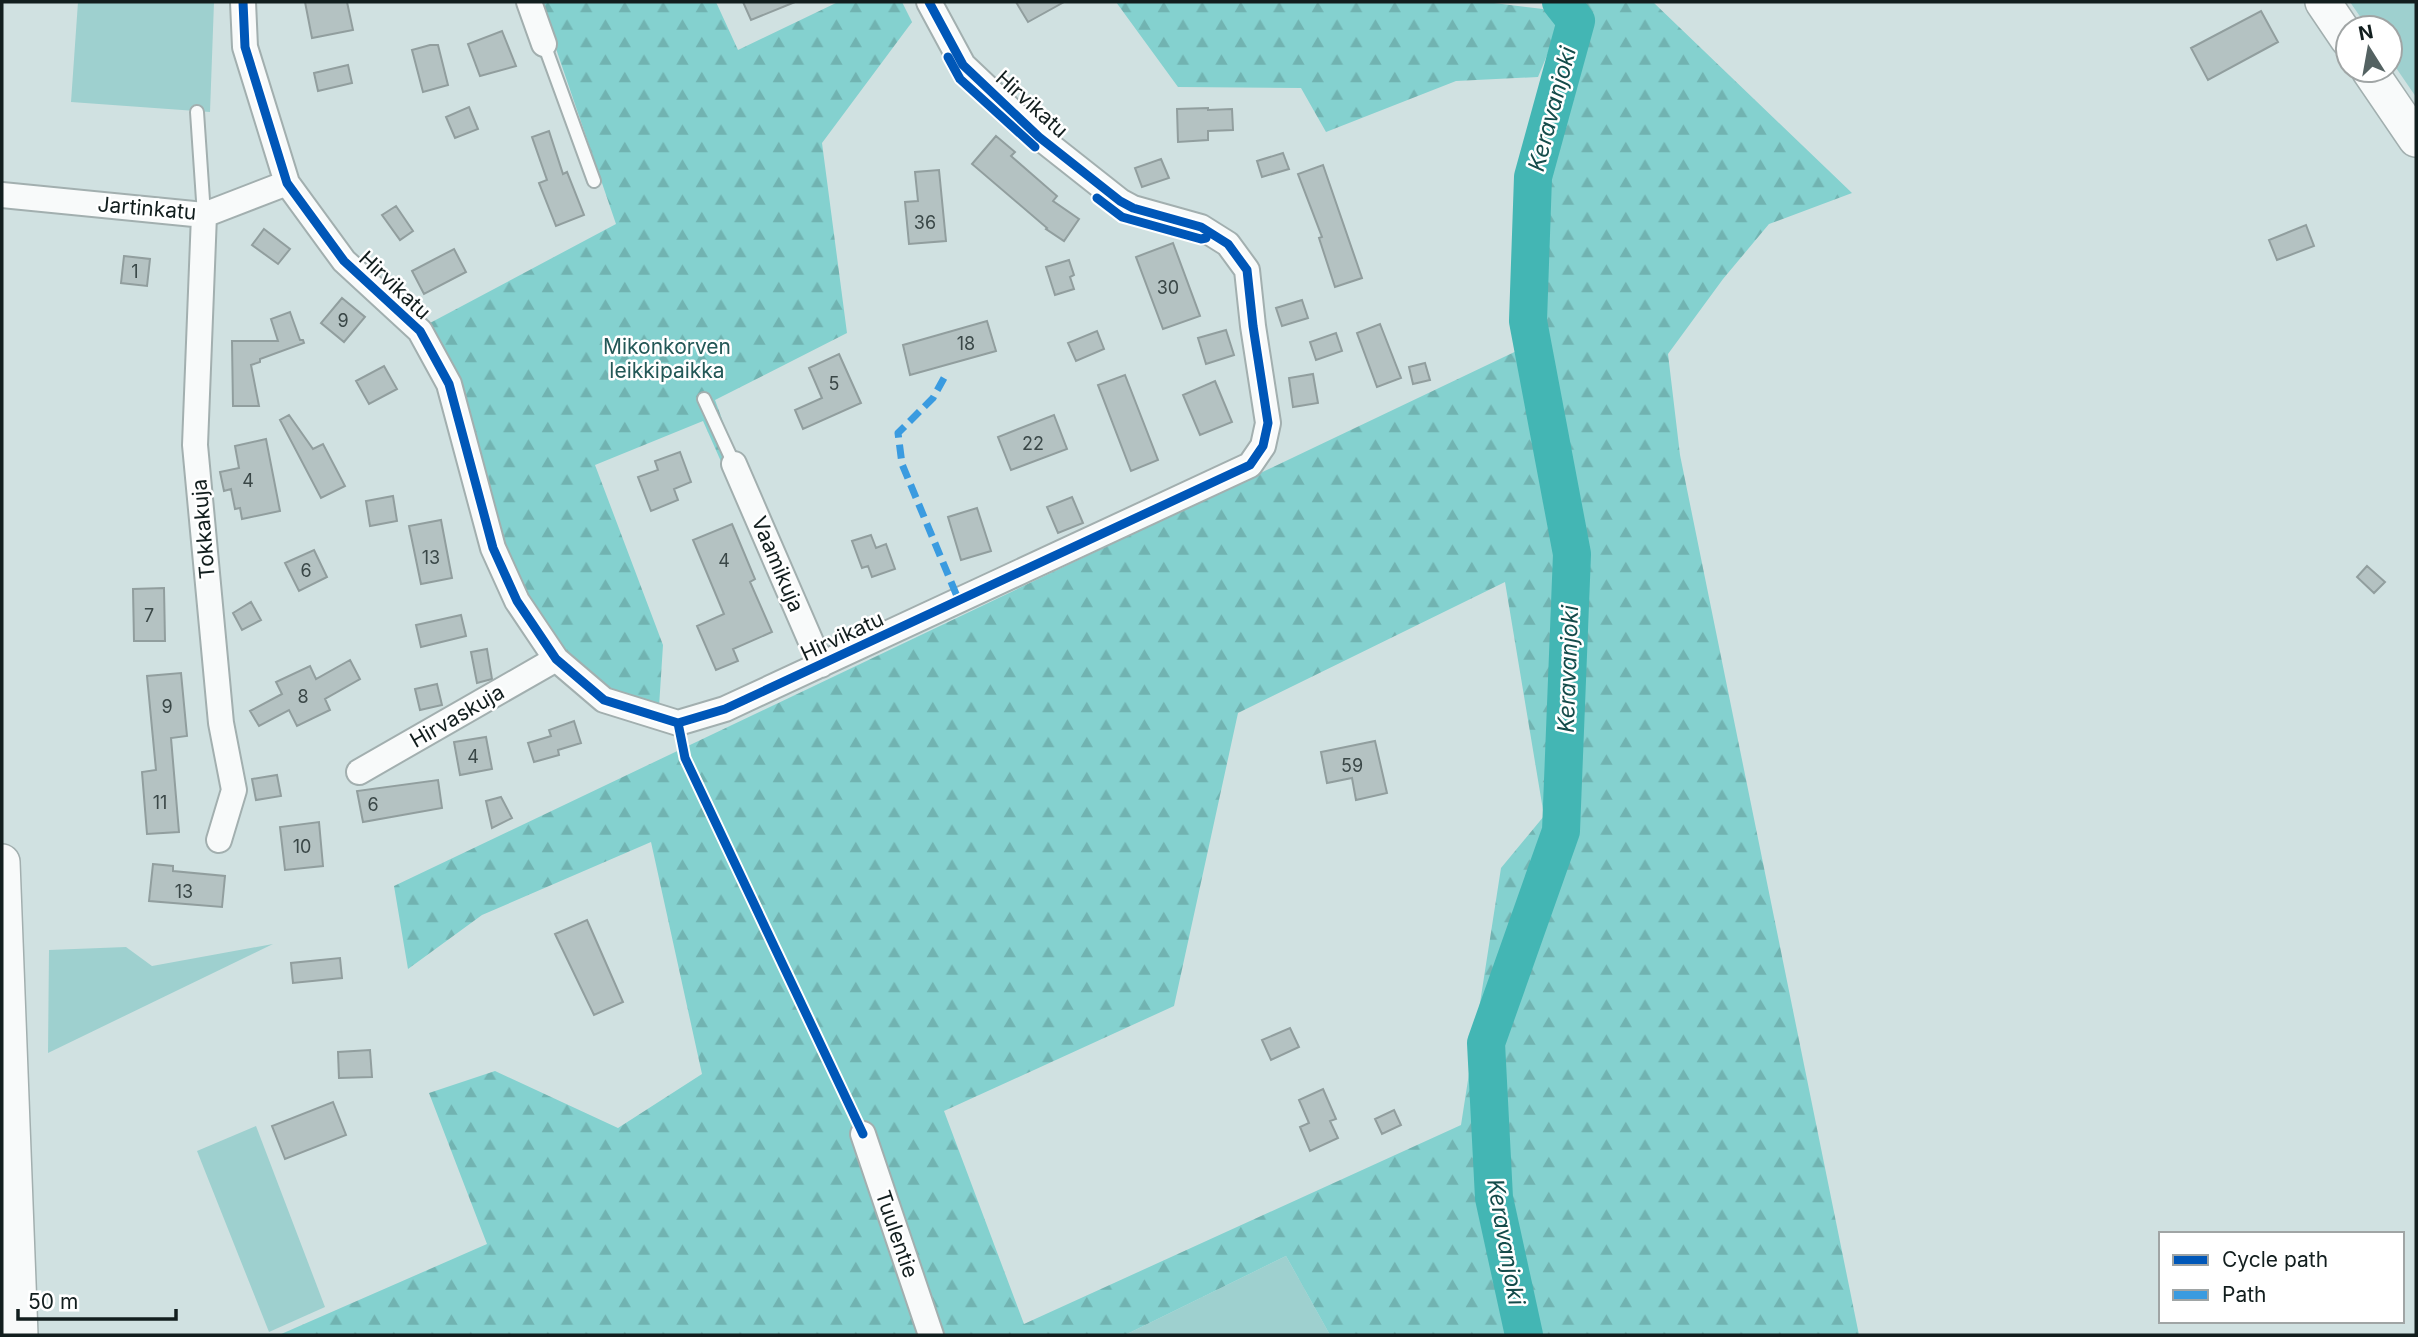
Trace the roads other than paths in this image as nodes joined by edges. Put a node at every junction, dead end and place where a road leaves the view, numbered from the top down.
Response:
1 (243, 2) edge
2 (529, 2) edge
3 (929, 2) edge
4 (2323, 2) edge
5 (2334, 18) edge
6 (544, 44) joint
7 (2379, 84) edge
8 (197, 112) dead end
9 (2416, 139) edge
10 (594, 181) dead end
11 (287, 183) junction
12 (2, 195) edge
13 (204, 215) junction
14 (704, 399) dead end
15 (734, 464) joint
16 (556, 659) junction
17 (821, 665) junction
18 (359, 772) dead end
19 (219, 840) dead end
20 (2, 862) edge
21 (863, 1134) dead end
22 (20, 1335) edge
23 (931, 1335) edge

1 - 11 street, Hirvikatu
2 - 6 street
3 - 17 street, Hirvikatu
4 - 5 main road
6 - 10 lane
7 - 9 main road
8 - 13 lane
11 - 13 street, Jartinkatu
11 - 16 street, Hirvikatu
12 - 13 street, Jartinkatu
13 - 19 street, Tokkakuja
14 - 15 lane
15 - 17 street, Vaamikuja
16 - 17 street, Hirvikatu
16 - 18 street, Hirvaskuja
20 - 22 main road
21 - 23 street, Tuulentie

